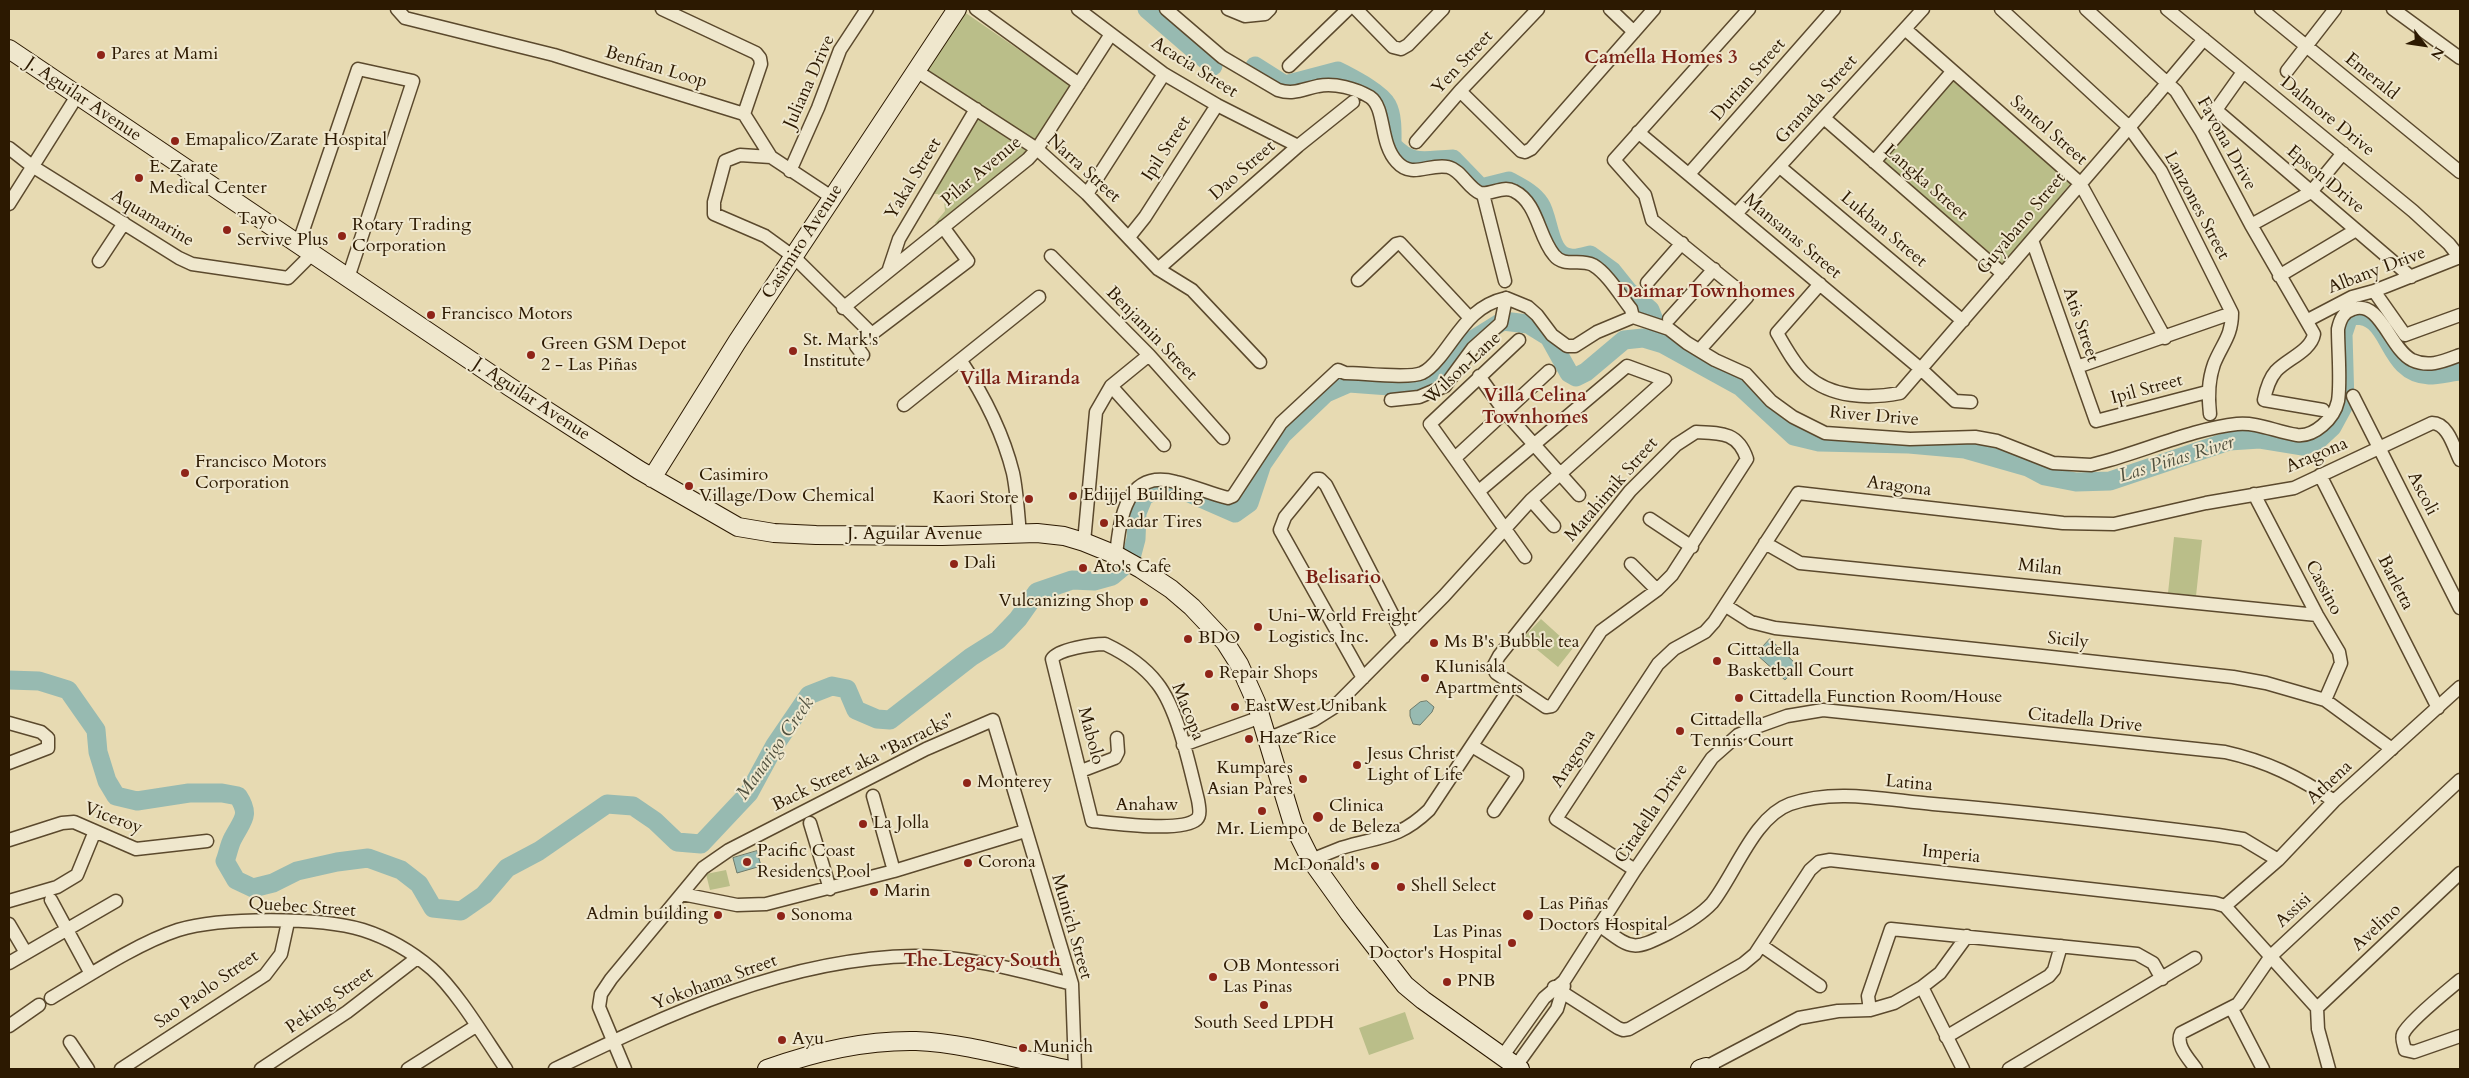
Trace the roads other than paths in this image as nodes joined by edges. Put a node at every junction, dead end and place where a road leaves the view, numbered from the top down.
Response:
1 (397, 9) edge
2 (662, 9) edge
3 (867, 9) edge
4 (956, 9) edge
5 (976, 9) edge
6 (1078, 9) edge
7 (1166, 9) edge
8 (1228, 9) edge
9 (1348, 9) edge
10 (1356, 9) edge
11 (1443, 9) edge
12 (1538, 9) edge
13 (1610, 9) edge
14 (1654, 9) edge
15 (1748, 9) edge
16 (1834, 9) edge
17 (1923, 9) edge
18 (2001, 9) edge
19 (2086, 9) edge
20 (2167, 9) edge
21 (2261, 9) edge
22 (2335, 9) edge
23 (2393, 9) edge
24 (1269, 10) edge
25 (1905, 30) junction
26 (1634, 32) junction
27 (1111, 34) junction
28 (2204, 40) junction
29 (2306, 47) junction
30 (9, 49) edge
31 (2460, 58) edge
32 (1289, 66) dead end
33 (915, 70) junction
34 (2287, 71) dead end
35 (1952, 72) junction
36 (2243, 72) junction
37 (1164, 74) junction
38 (2168, 82) junction
39 (1079, 84) junction
40 (1460, 91) junction
41 (77, 96) junction
42 (1353, 102) dead end
43 (1217, 105) junction
44 (976, 109) junction
45 (2216, 110) junction
46 (744, 114) junction
47 (1824, 118) junction
48 (2129, 127) junction
49 (2201, 131) junction
50 (1638, 132) junction
51 (1416, 142) dead end
52 (1298, 146) junction
53 (9, 148) edge
54 (1037, 149) junction
55 (2344, 153) junction
56 (771, 157) junction
57 (1874, 162) junction
58 (32, 166) junction
59 (1780, 167) junction
60 (790, 171) junction
61 (2460, 172) edge
62 (1689, 174) junction
63 (2080, 182) junction
64 (2311, 192) junction
65 (1087, 194) junction
66 (1483, 194) junction
67 (832, 198) junction
68 (9, 204) edge
69 (1736, 214) junction
70 (124, 223) junction
71 (2251, 225) junction
72 (943, 227) junction
73 (2356, 230) junction
74 (1129, 237) junction
75 (2032, 240) junction
76 (1682, 243) junction
77 (305, 249) junction
78 (1051, 256) dead end
79 (794, 257) junction
80 (2460, 257) edge
81 (99, 261) dead end
82 (889, 269) junction
83 (1158, 269) junction
84 (1714, 269) junction
85 (2003, 274) junction
86 (2280, 276) junction
87 (2411, 277) junction
88 (348, 278) junction
89 (1358, 280) dead end
90 (1506, 281) dead end
91 (1647, 283) dead end
92 (1820, 284) junction
93 (2374, 291) junction
94 (1039, 297) dead end
95 (1505, 301) junction
96 (843, 308) junction
97 (2232, 313) junction
98 (2460, 315) edge
99 (1469, 317) junction
100 (1635, 318) junction
101 (2308, 320) junction
102 (1963, 321) junction
103 (1669, 324) junction
104 (872, 334) junction
105 (2165, 338) junction
106 (1519, 340) dead end
107 (1703, 346) dead end
108 (864, 355) dead end
109 (1149, 355) junction
110 (2460, 355) edge
111 (961, 361) junction
112 (1260, 362) dead end
113 (2077, 367) junction
114 (1922, 370) junction
115 (1549, 371) dead end
116 (1479, 376) junction
117 (1111, 386) junction
118 (2208, 392) junction
119 (2352, 396) dead end
120 (1391, 400) dead end
121 (1971, 402) dead end
122 (904, 405) dead end
123 (2323, 410) dead end
124 (1504, 412) junction
125 (2210, 414) dead end
126 (2096, 421) joint
127 (1223, 438) dead end
128 (1164, 445) dead end
129 (1533, 445) junction
130 (2380, 448) junction
131 (1455, 458) junction
132 (2460, 460) edge
133 (1560, 474) junction
134 (2320, 475) junction
135 (652, 478) junction
136 (1479, 491) junction
137 (2254, 494) junction
138 (1579, 495) dead end
139 (1530, 500) junction
140 (1650, 519) dead end
141 (1554, 526) dead end
142 (1506, 527) junction
143 (1020, 534) junction
144 (1084, 542) junction
145 (1765, 543) junction
146 (1692, 547) junction
147 (1118, 556) junction
148 (1525, 556) dead end
149 (1631, 564) dead end
150 (1657, 590) junction
151 (1726, 606) junction
152 (2460, 608) edge
153 (2317, 615) junction
154 (1404, 636) junction
155 (1052, 660) joint
156 (1363, 678) junction
157 (1512, 685) junction
158 (2460, 687) edge
159 (2325, 700) junction
160 (2438, 708) junction
161 (1261, 717) junction
162 (993, 720) joint
163 (9, 722) edge
164 (1117, 738) dead end
165 (1267, 739) junction
166 (1183, 745) junction
167 (1472, 746) junction
168 (2392, 750) junction
169 (9, 762) edge
170 (1081, 771) junction
171 (2460, 780) edge
172 (874, 796) dead end
173 (2334, 801) junction
174 (1494, 811) dead end
175 (1199, 815) joint
176 (1092, 821) joint
177 (810, 823) dead end
178 (95, 831) junction
179 (1024, 831) junction
180 (9, 840) edge
181 (207, 841) dead end
182 (1311, 860) junction
183 (2278, 860) junction
184 (1635, 870) junction
185 (894, 871) junction
186 (2460, 873) edge
187 (830, 889) junction
188 (682, 894) junction
189 (50, 900) dead end
190 (9, 901) edge
191 (116, 901) dead end
192 (2225, 906) junction
193 (288, 922) junction
194 (9, 924) edge
195 (1599, 925) junction
196 (66, 930) junction
197 (1967, 936) junction
198 (1762, 946) junction
199 (2061, 946) junction
200 (26, 953) junction
201 (2271, 956) junction
202 (417, 958) junction
203 (2195, 958) dead end
204 (9, 963) edge
205 (91, 974) junction
206 (2162, 979) junction
207 (2460, 980) edge
208 (1072, 984) junction
209 (1820, 986) dead end
210 (1561, 987) junction
211 (1922, 987) junction
212 (51, 998) dead end
213 (39, 1005) dead end
214 (2317, 1008) junction
215 (2232, 1009) junction
216 (1870, 1010) junction
217 (1532, 1016) junction
218 (9, 1026) edge
219 (476, 1026) junction
220 (1545, 1026) junction
221 (2460, 1036) edge
222 (1946, 1037) junction
223 (70, 1042) dead end
224 (613, 1042) junction
225 (1508, 1066) edge
226 (1705, 1068) edge
227 (88, 1069) edge
228 (121, 1069) edge
229 (261, 1069) edge
230 (408, 1069) edge
231 (506, 1069) edge
232 (556, 1069) edge
233 (625, 1069) edge
234 (767, 1069) edge
235 (1066, 1069) edge
236 (1075, 1069) edge
237 (1963, 1069) edge
238 (2010, 1069) edge
239 (2196, 1069) edge
240 (2263, 1069) edge
241 (2329, 1069) edge

1 - 46 street, Benfran Loop
2 - 46 street
3 - 60 street, Juliana Drive
4 - 33 main road, Casimiro Avenue
5 - 39 street
6 - 27 street, Acacia Street
7 - 66 street
8 - 24 street
9 - 32 street
10 - 11 street
12 - 40 street, Yen Street
13 - 26 street
14 - 26 street
15 - 50 street
16 - 62 street, Durian Street
17 - 25 street, Granada Street
18 - 48 street, Lanzones Street
19 - 38 street, Favona Drive
20 - 28 street, Dalmore Drive
21 - 29 street, Emerald
22 - 29 street
23 - 31 street
25 - 35 street, Santol Street
25 - 47 street, Granada Street
26 - 40 street
27 - 37 street, Acacia Street
27 - 39 street, Pilar Avenue
28 - 36 street, Dalmore Drive
28 - 38 street, Guyabano Street
29 - 34 street
29 - 61 street, Emerald
30 - 41 main road, J. Aguilar Avenue
33 - 44 street, Narra Street
33 - 67 main road, Casimiro Avenue
35 - 57 street
35 - 63 street, Santol Street
36 - 45 street
36 - 55 street, Dalmore Drive
37 - 43 street, Acacia Street
37 - 65 street
38 - 48 street, Guyabano Street
38 - 49 street, Favona Drive
39 - 54 street, Pilar Avenue
40 - 51 street, Yen Street
41 - 58 street
41 - 77 main road, J. Aguilar Avenue
42 - 52 street, Dao Street
43 - 52 street, Acacia Street
43 - 74 street, Ipil Street
44 - 54 street, Narra Street
44 - 82 street, Yakal Street
45 - 49 street
45 - 64 street, Epson Drive
46 - 56 street
47 - 57 street, Langka Street
47 - 59 street, Granada Street
48 - 63 street, Guyabano Street
48 - 97 street, Lanzones Street
49 - 71 street, Favona Drive
50 - 62 street, Mansanas Street
50 - 76 street
52 - 83 street, Dao Street
53 - 58 street, Aquamarine
54 - 65 street, Narra Street
54 - 72 street, Pilar Avenue
55 - 64 street
55 - 80 street, Dalmore Drive
56 - 60 street
56 - 79 street
57 - 85 street, Langka Street
58 - 68 street
58 - 70 street, Aquamarine
59 - 69 street, Granada Street
59 - 102 street, Lukban Street
60 - 67 street
62 - 69 street, Mansanas Street
63 - 75 street, Guyabano Street
63 - 105 street, Santol Street
64 - 71 street
64 - 73 street, Epson Drive
65 - 74 street, Narra Street
66 - 90 street
66 - 100 street
67 - 79 main road, Casimiro Avenue
69 - 92 street, Mansanas Street
70 - 77 street, Aquamarine
70 - 81 street
71 - 86 street, Favona Drive
72 - 82 street, Pilar Avenue
72 - 104 street
73 - 86 street
73 - 87 street, Epson Drive
74 - 83 street, Narra Street
75 - 85 street, Guyabano Street
75 - 113 street, Atis Street
76 - 84 street
76 - 91 street
77 - 88 main road, J. Aguilar Avenue
77 - 88 street
78 - 109 street, Benjamin Street
79 - 96 street
79 - 135 main road, Casimiro Avenue
80 - 87 street, Albany Drive
82 - 96 street, Pilar Avenue
83 - 112 street, Narra Street
84 - 103 street
84 - 107 street
85 - 102 street, Guyabano Street
86 - 101 street, Favona Drive
87 - 93 street, Albany Drive
88 - 135 main road, J. Aguilar Avenue
89 - 99 street
92 - 114 street, Mansanas Street
92 - 114 street, Guyabano Street
93 - 98 street
93 - 101 street, Albany Drive
94 - 111 street
95 - 99 street
95 - 100 street
95 - 120 street
96 - 104 street
97 - 105 street
97 - 118 street
99 - 147 street
100 - 103 street, River Drive
101 - 123 street
102 - 114 street, Guyabano Street
103 - 110 street, River Drive
104 - 108 street
105 - 113 street
106 - 116 street, Wilson Lane
109 - 117 street
109 - 127 street, Benjamin Street
111 - 122 street
111 - 143 street
113 - 126 street, Atis Street
114 - 121 street, Mansanas Street
115 - 124 street
116 - 124 street
116 - 131 street, Wilson Lane
117 - 128 street
117 - 144 street
118 - 125 street
118 - 126 street, Ipil Street
119 - 130 street, Ascoli
124 - 129 street
124 - 131 street
129 - 133 street
129 - 133 street
129 - 136 street
130 - 132 street, Aragona
130 - 134 street, Aragona
130 - 152 street, Ascoli
131 - 136 street
133 - 138 street
133 - 139 street
134 - 137 street, Aragona
134 - 160 street, Barletta
135 - 143 main road, J. Aguilar Avenue
136 - 142 street
137 - 145 street, Aragona
137 - 153 street, Cassino
139 - 141 street
139 - 142 street
140 - 146 street
142 - 148 street
142 - 154 street
143 - 144 main road, J. Aguilar Avenue
144 - 147 main road, J. Aguilar Avenue
145 - 151 street, Aragona
145 - 153 street, Milan
146 - 150 street, Matahimik Street
146 - 157 street, Matahimik Street
147 - 161 main road, J. Aguilar Avenue
149 - 150 street
150 - 157 street, Matahimik Street
151 - 159 street, Sicily
151 - 184 street, Aragona
153 - 159 street, Cassino
154 - 156 street
154 - 156 street
155 - 166 street, Macopa
155 - 170 street, Mabolo
156 - 165 street
157 - 167 street
158 - 160 street, Athena
159 - 168 street, Sicily
160 - 168 street, Athena
161 - 165 main road
161 - 166 street
162 - 179 street, Munich Street
162 - 188 street, Back Street aka "Barracks"
163 - 169 street
164 - 170 street
165 - 182 main road
166 - 175 street, Macopa
167 - 174 street
167 - 182 street
168 - 173 street, Athena
170 - 176 street, Mabolo
171 - 201 street, Assisi
172 - 185 street
173 - 183 street, Athena
173 - 184 street, Citadella Drive
175 - 176 street, Anahaw
177 - 187 street
178 - 180 street, Viceroy
178 - 181 street, Viceroy
178 - 190 street
179 - 185 street
179 - 208 street, Munich Street
182 - 225 main road
183 - 192 street, Athena
183 - 195 street, Latina
184 - 195 street, Citadella Drive
185 - 187 street
186 - 214 street, Avelino
187 - 188 street
188 - 224 street, Back Street aka "Barracks"
189 - 196 street
191 - 196 street
192 - 198 street, Imperia
192 - 201 street
193 - 202 street, Quebec Street
193 - 205 street, Quebec Street
193 - 228 street, Sao Paolo Street
194 - 200 street
195 - 210 street, Citadella Drive
196 - 200 street
196 - 205 street
197 - 199 street
197 - 211 street
197 - 216 street
198 - 209 street
198 - 210 street, Imperia
199 - 206 street
199 - 222 street
200 - 204 street
201 - 214 street
201 - 215 street, Assisi
202 - 219 street, Quebec Street
202 - 229 street, Peking Street
203 - 206 street
205 - 212 street, Quebec Street
206 - 238 street
207 - 221 street
208 - 224 street, Yokohama Street
208 - 236 street, Munich Street
210 - 217 street, Citadella Drive
210 - 220 street, Citadella Drive
211 - 216 street
211 - 222 street
213 - 218 street
214 - 241 street
215 - 239 street, Assisi
215 - 240 street
216 - 226 street
217 - 220 street
217 - 225 street, Citadella Drive
219 - 230 street
219 - 231 street, Quebec Street
220 - 225 street, Citadella Drive
222 - 237 street
223 - 227 street
224 - 232 street, Yokohama Street
224 - 233 street, Back Street aka "Barracks"
234 - 235 main road

